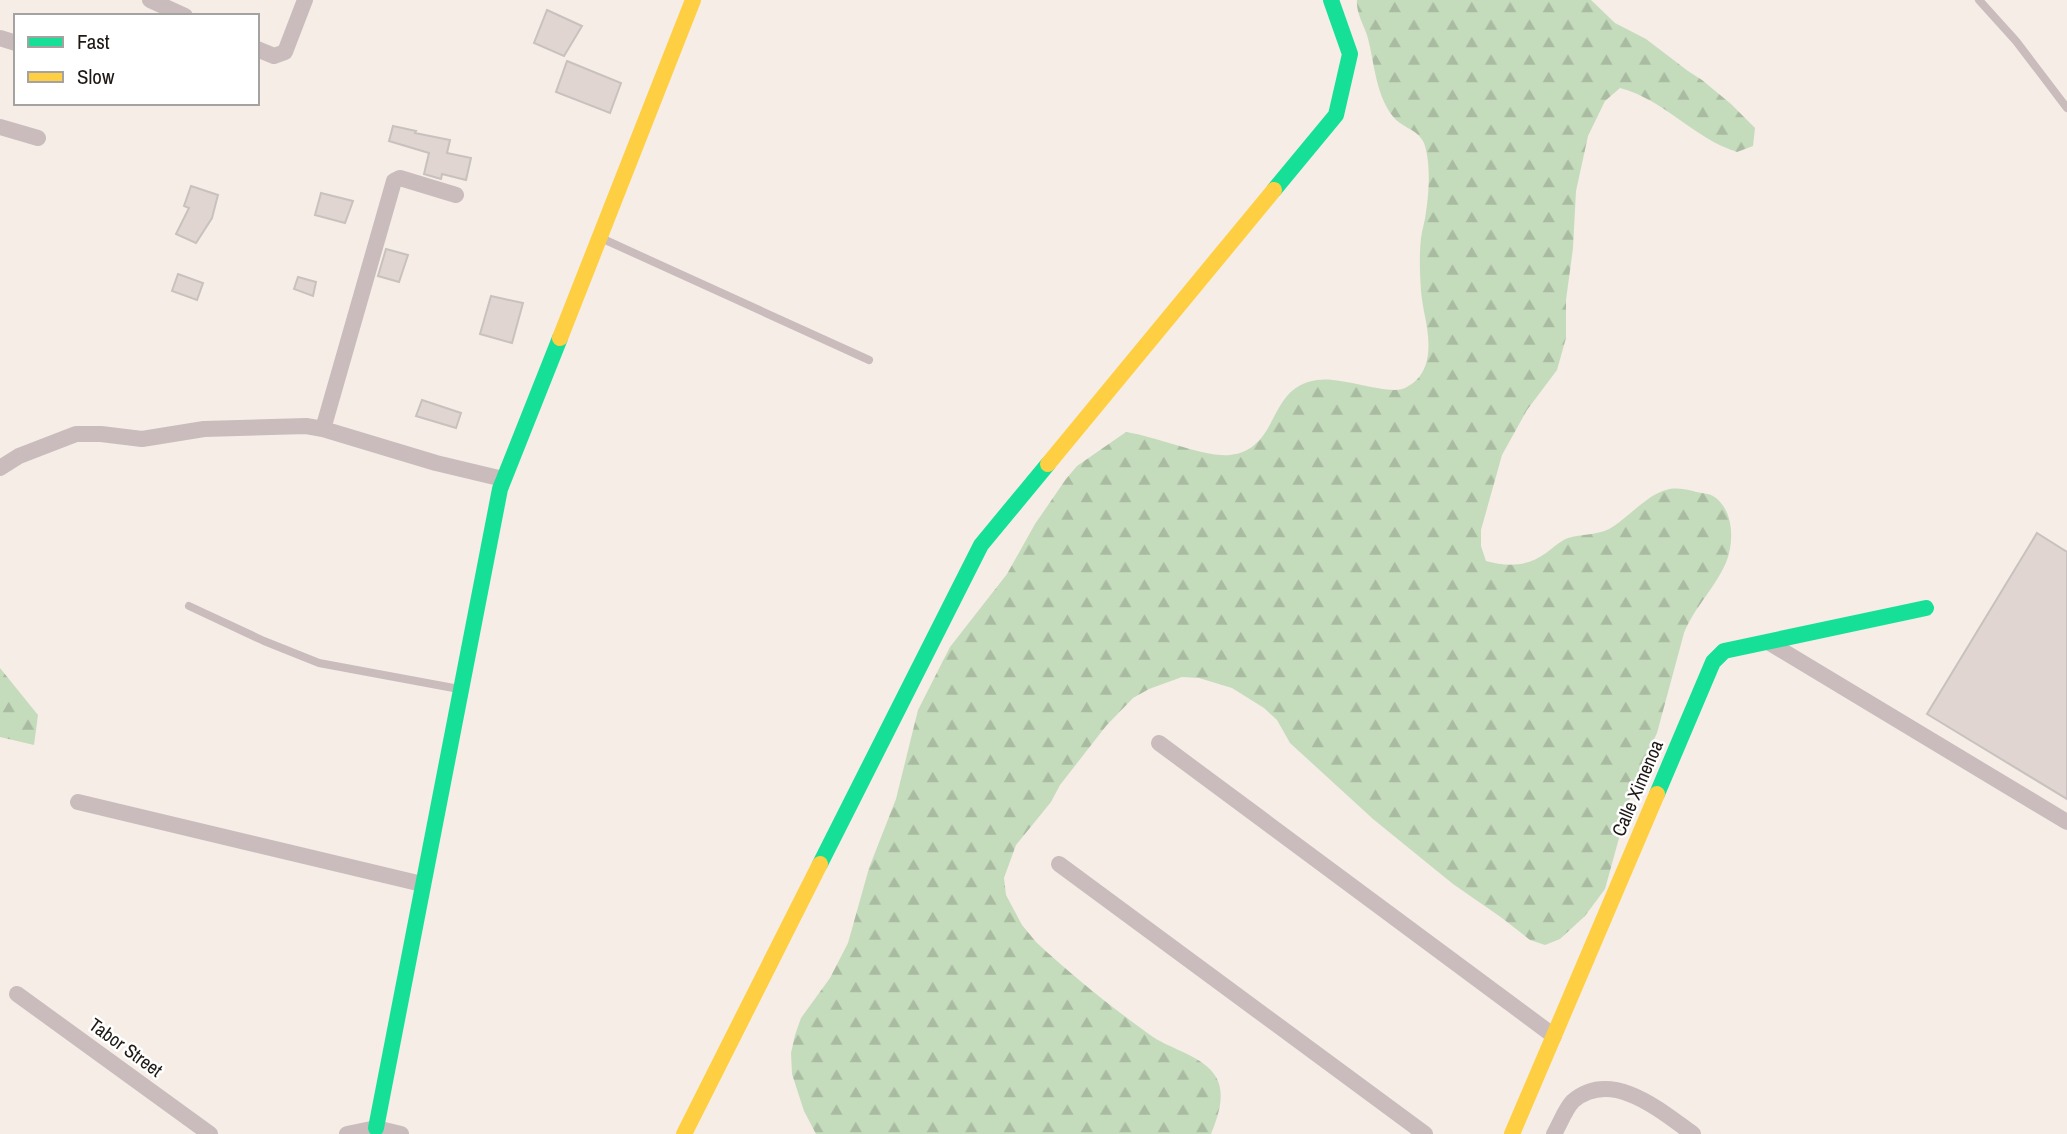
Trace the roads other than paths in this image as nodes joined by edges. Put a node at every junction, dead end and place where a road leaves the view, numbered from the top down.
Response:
1 (150, 0) edge
2 (305, 0) edge
3 (693, 0) edge
4 (1331, 0) edge
5 (1979, 0) edge
6 (181, 14) edge
7 (259, 49) edge
8 (2067, 108) edge
9 (0, 127) edge
10 (38, 138) dead end
11 (456, 195) dead end
12 (600, 237) junction
13 (869, 360) dead end
14 (323, 429) junction
15 (0, 467) edge
16 (503, 479) junction
17 (189, 606) dead end
18 (1926, 608) dead end
19 (1768, 642) junction
20 (460, 689) junction
21 (1159, 743) dead end
22 (78, 802) dead end
23 (2067, 822) edge
24 (1059, 864) dead end
25 (422, 884) junction
26 (17, 994) dead end
27 (1554, 1036) junction
28 (376, 1128) junction
29 (1517, 1130) edge
30 (210, 1134) edge
31 (347, 1134) edge
32 (401, 1134) edge
33 (684, 1134) edge
34 (1425, 1134) edge
35 (1554, 1134) edge
36 (1693, 1134) edge

1 - 6 street
2 - 7 street
3 - 12 street
4 - 33 street
5 - 8 lane
9 - 10 street
11 - 14 street
12 - 13 lane
12 - 16 street
14 - 15 street
14 - 16 street
16 - 20 street
17 - 20 lane
18 - 19 street, Calle Ximenoa
19 - 23 street
19 - 27 street, Calle Ximenoa
20 - 25 street
21 - 27 street
22 - 25 street
24 - 34 street
25 - 28 street
26 - 30 street, Tabor Street
27 - 29 street, Calle Ximenoa
28 - 31 street
28 - 32 street
35 - 36 street

